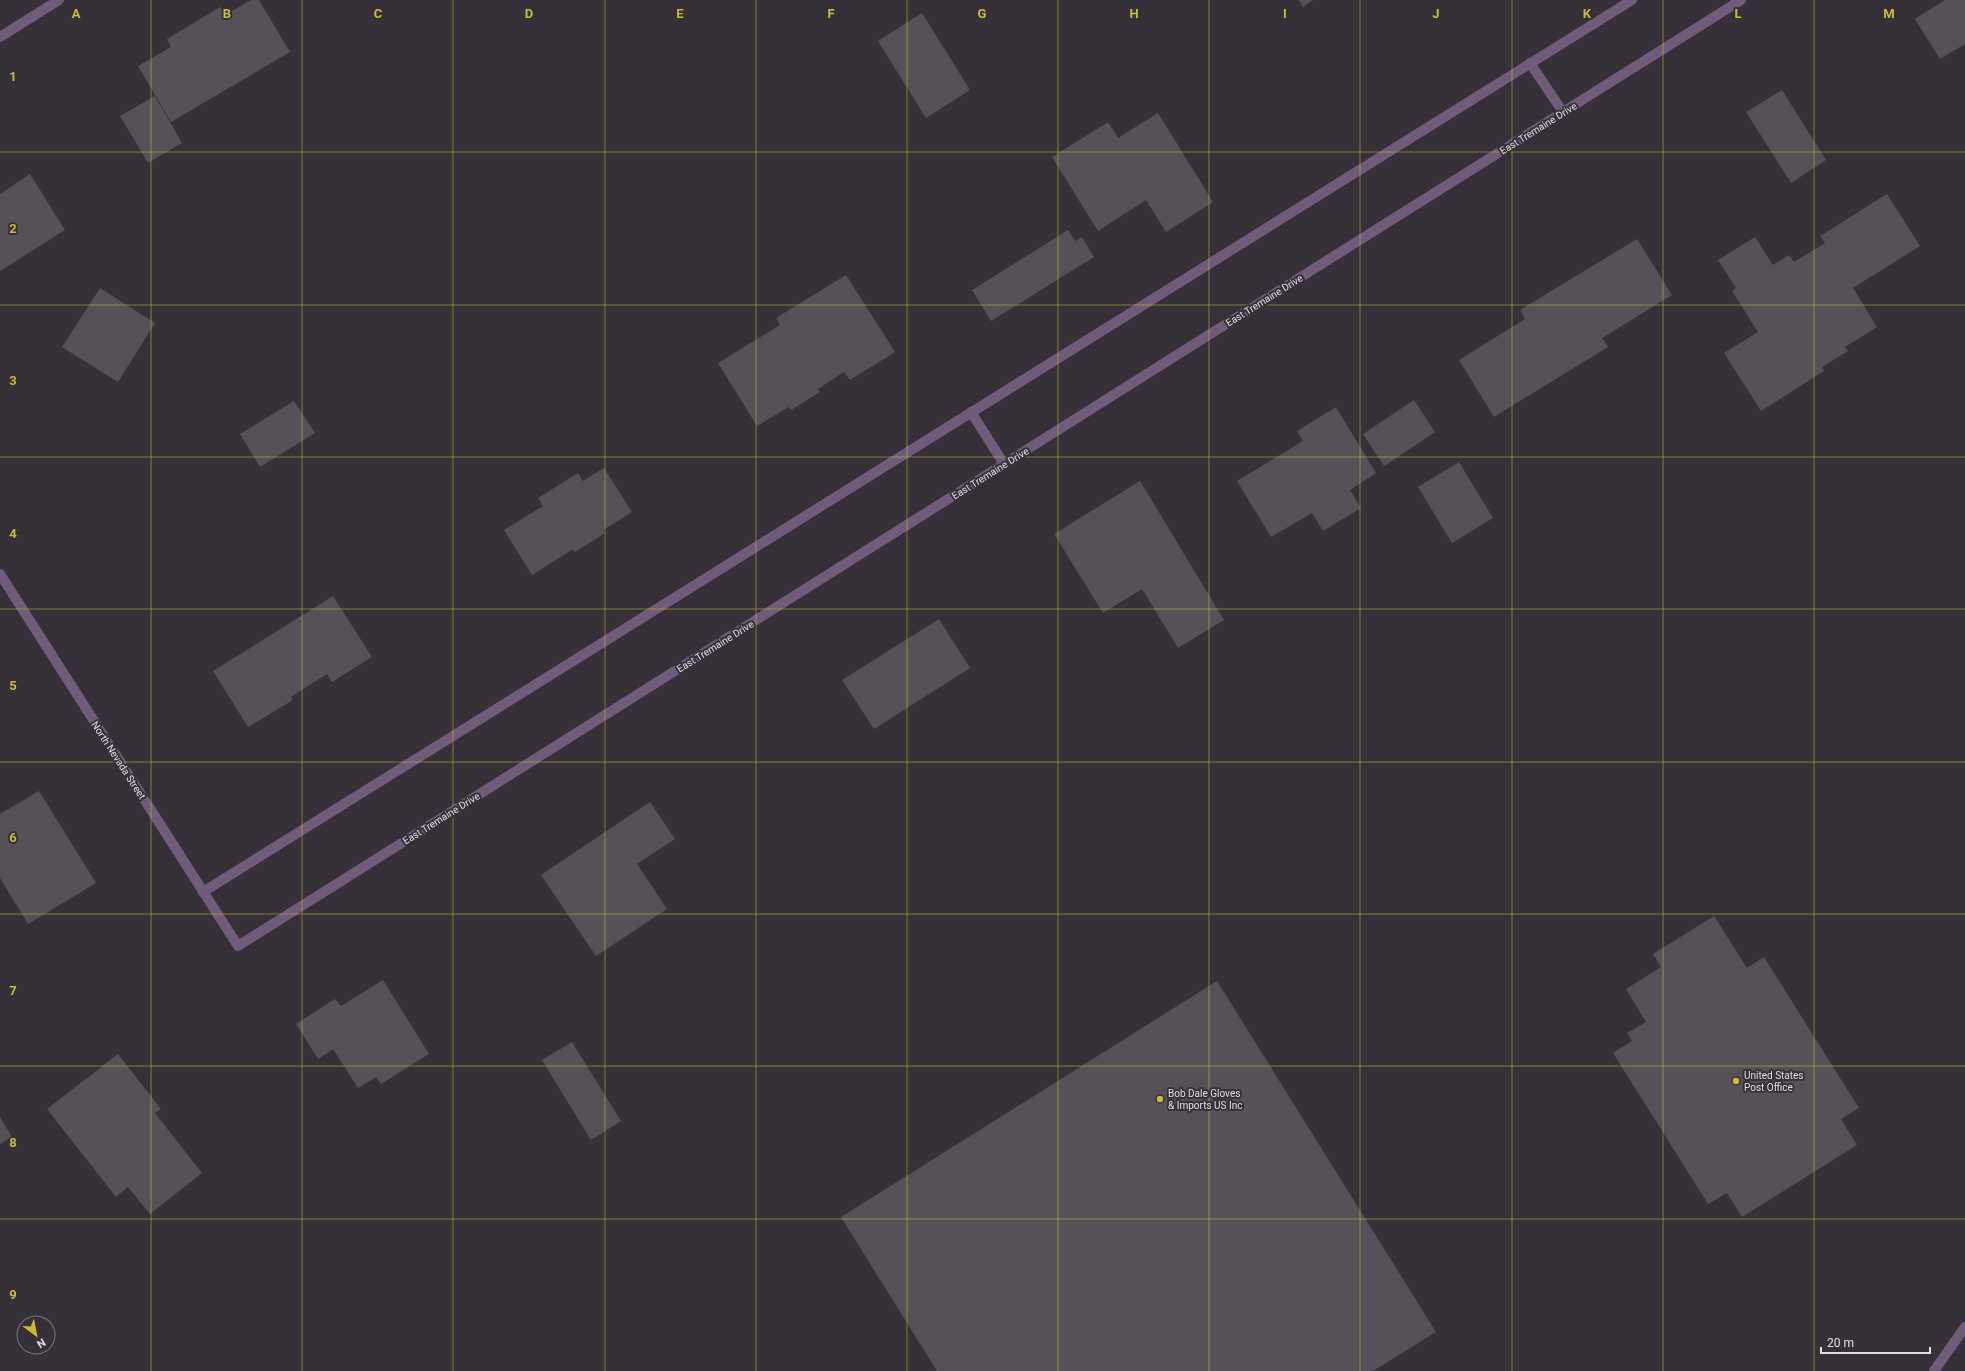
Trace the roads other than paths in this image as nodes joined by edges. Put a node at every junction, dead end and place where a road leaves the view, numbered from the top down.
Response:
1 (59, 0) edge
2 (1632, 0) edge
3 (1741, 0) edge
4 (0, 37) edge
5 (1530, 63) junction
6 (1563, 112) junction
7 (971, 412) junction
8 (1004, 464) junction
9 (0, 574) edge
10 (203, 892) junction
11 (238, 946) joint
12 (1965, 1327) edge
13 (1934, 1371) edge

1 - 4 street
2 - 5 street
3 - 6 street, East Tremaine Drive
5 - 6 street
5 - 7 street
6 - 8 street, East Tremaine Drive
7 - 8 street
7 - 10 street
8 - 11 street, East Tremaine Drive
9 - 10 street, North Nevada Street
10 - 11 street, North Nevada Street
12 - 13 street

